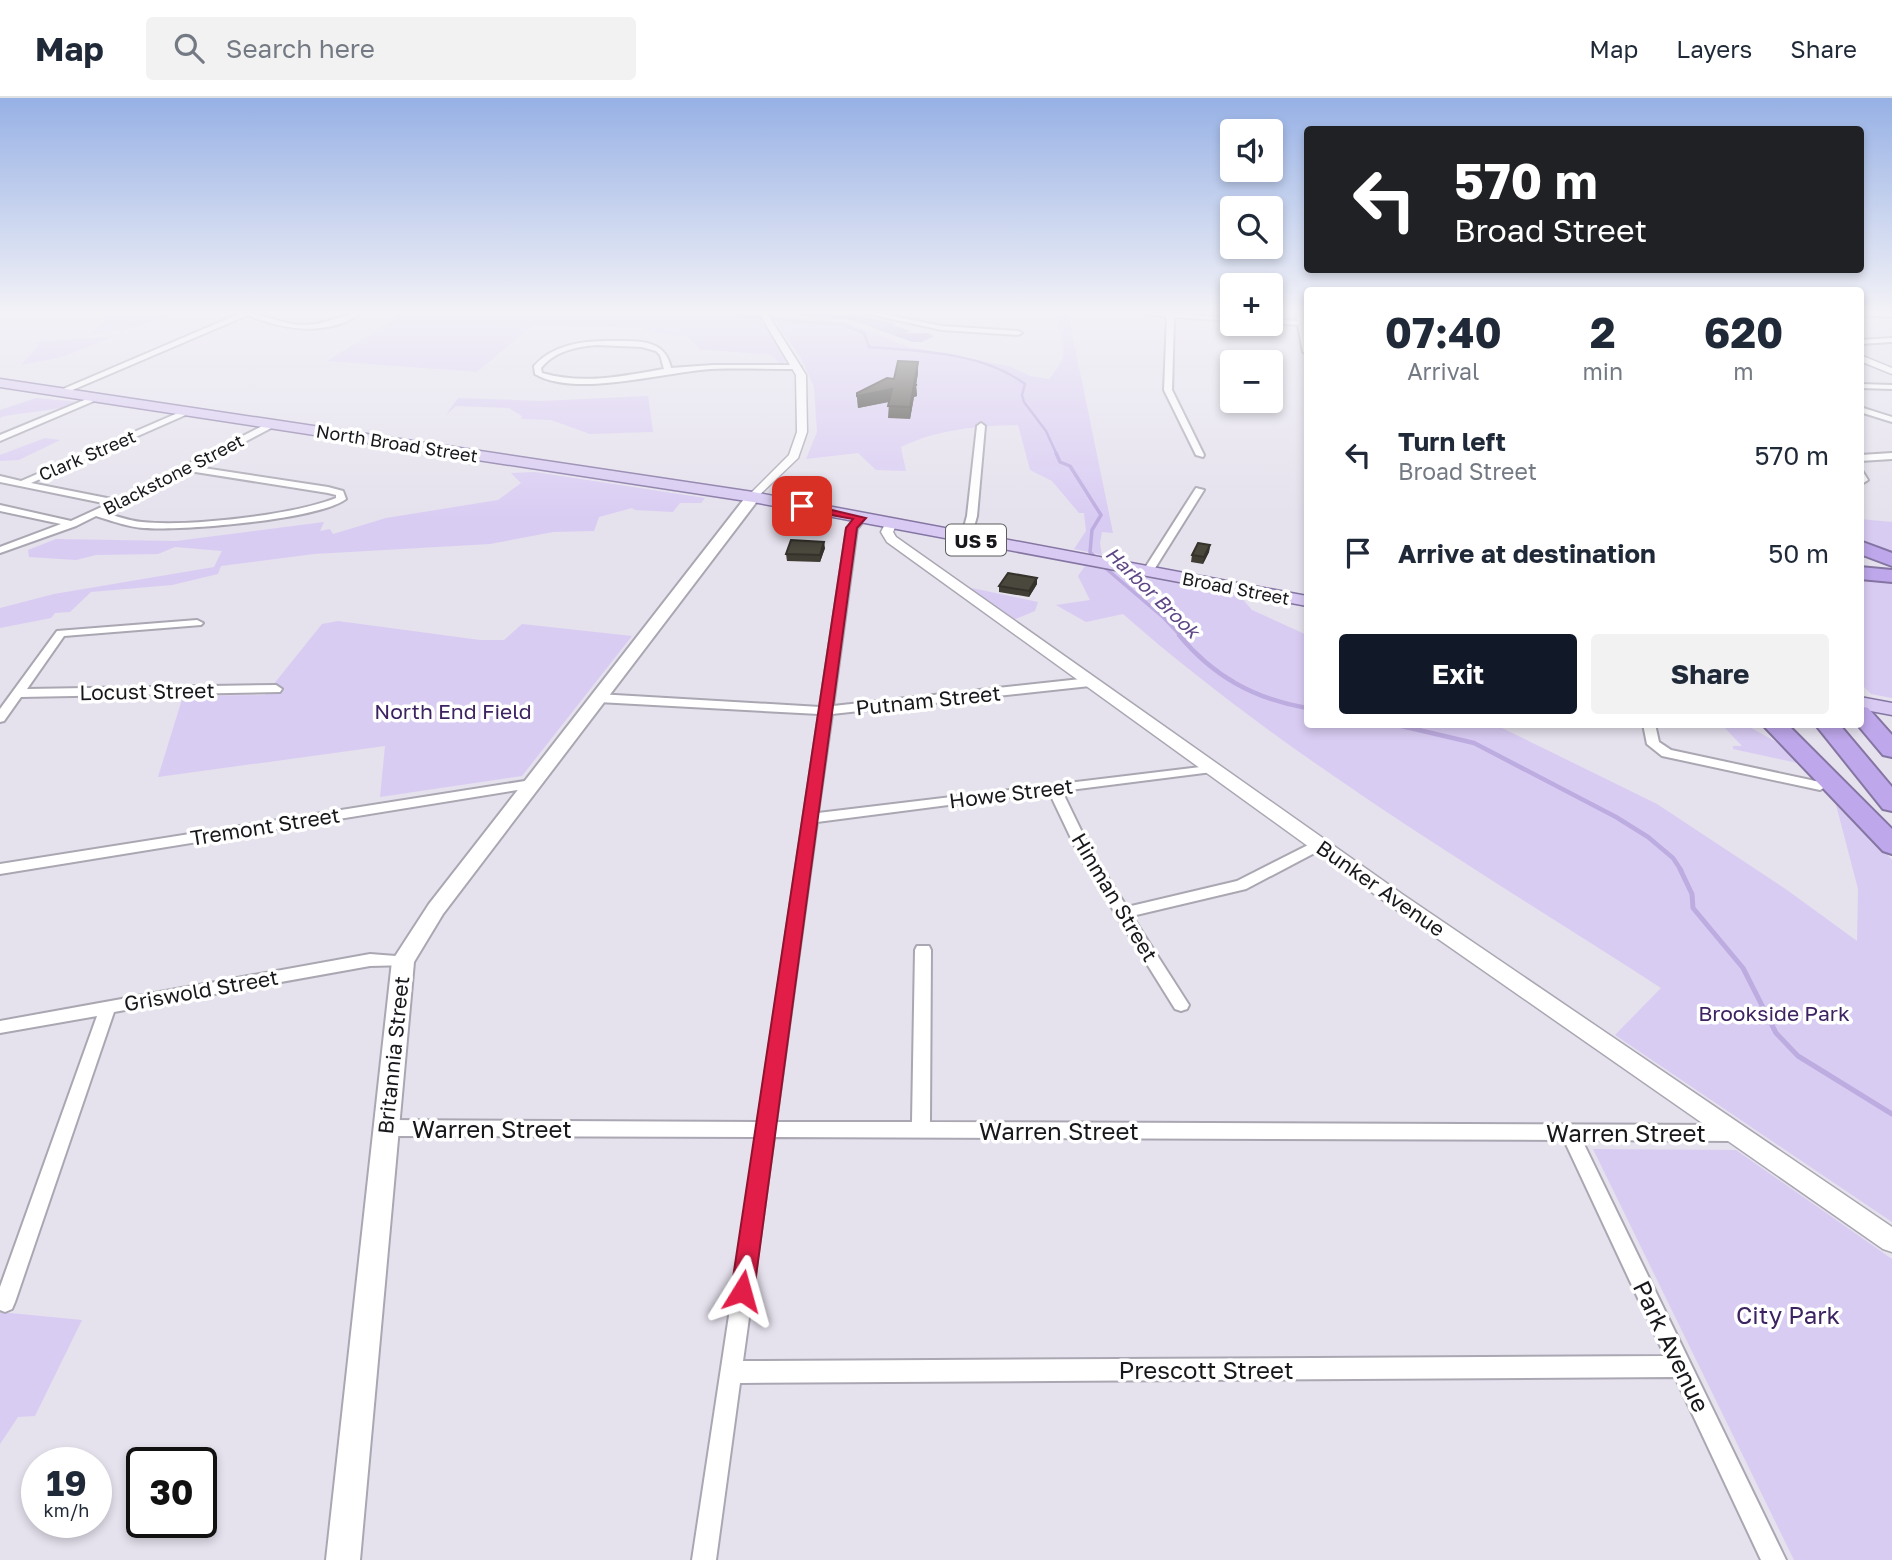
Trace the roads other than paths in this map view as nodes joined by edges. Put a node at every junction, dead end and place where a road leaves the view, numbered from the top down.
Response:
1 (86, 381) edge
2 (801, 381) edge
3 (1168, 381) edge
4 (0, 383) edge
5 (1864, 386) edge
6 (1892, 387) edge
7 (60, 392) junction
8 (97, 398) junction
9 (1864, 410) edge
10 (187, 411) junction
11 (1892, 420) edge
12 (272, 424) junction
13 (981, 426) dead end
14 (0, 438) edge
15 (1200, 455) dead end
16 (1892, 456) edge
17 (1864, 458) edge
18 (188, 468) junction
19 (0, 478) edge
20 (25, 482) junction
21 (1199, 490) dead end
22 (753, 497) junction
23 (118, 503) junction
24 (0, 508) edge
25 (96, 513) junction
26 (861, 518) junction
27 (891, 523) junction
28 (74, 524) junction
29 (966, 538) junction
30 (1864, 549) edge
31 (0, 550) edge
32 (1892, 560) edge
33 (1098, 562) joint
34 (1148, 571) junction
35 (1864, 573) edge
36 (1892, 576) edge
37 (1304, 600) edge
38 (197, 623) dead end
39 (1090, 682) junction
40 (276, 690) dead end
41 (19, 693) junction
42 (598, 698) junction
43 (1864, 704) edge
44 (1892, 709) edge
45 (825, 711) junction
46 (0, 718) edge
47 (1864, 718) edge
48 (1650, 728) edge
49 (1777, 728) edge
50 (1829, 728) edge
51 (1892, 750) edge
52 (1212, 768) junction
53 (531, 784) junction
54 (1820, 786) dead end
55 (1054, 788) junction
56 (1892, 803) edge
57 (810, 818) junction
58 (1319, 845) junction
59 (1892, 845) edge
60 (0, 869) edge
61 (1123, 913) junction
62 (923, 950) dead end
63 (403, 961) junction
64 (1181, 1005) dead end
65 (108, 1007) junction
66 (0, 1027) edge
67 (384, 1128) junction
68 (765, 1129) junction
69 (921, 1130) junction
70 (1569, 1132) junction
71 (1734, 1133) junction
72 (1892, 1241) edge
73 (5, 1301) dead end
74 (1681, 1366) junction
75 (731, 1372) junction
76 (343, 1560) edge
77 (704, 1560) edge
78 (1774, 1560) edge

1 - 7 street
2 - 22 street
3 - 15 street
4 - 7 main road, North Broad Street / US 5
5 - 6 street
7 - 8 main road, North Broad Street / US 5
8 - 10 main road, North Broad Street / US 5
8 - 14 street
9 - 11 street
10 - 12 main road, North Broad Street / US 5
10 - 20 street, Clark Street
12 - 18 street, Blackstone Street
12 - 22 main road, North Broad Street / US 5
13 - 29 street
16 - 17 street
18 - 23 street, Blackstone Street
18 - 25 street
19 - 20 street
20 - 23 street
21 - 34 street
22 - 26 main road, Broad Street / US 5
22 - 42 main road, Britannia Street
23 - 25 street, Blackstone Street
24 - 28 street
25 - 28 street, Blackstone Street
26 - 27 main road, Broad Street / US 5
26 - 45 street
27 - 29 main road, Broad Street / US 5
27 - 39 street, Bunker Avenue
28 - 31 street, Blackstone Street
29 - 33 main road, Broad Street / US 5
30 - 32 highway
33 - 34 main road, Broad Street / US 5
34 - 37 main road, Broad Street / US 5
35 - 36 highway
38 - 41 street
39 - 45 street, Putnam Street
39 - 52 street, Bunker Avenue
40 - 41 street, Locust Street
41 - 46 street
42 - 45 street, Putnam Street
42 - 53 main road, Britannia Street
43 - 44 main road
45 - 57 street
47 - 51 highway
48 - 54 street
49 - 59 highway
50 - 56 highway
52 - 55 street, Howe Street
52 - 58 street, Bunker Avenue
53 - 60 street, Tremont Street
53 - 63 main road, Britannia Street
55 - 57 street, Howe Street
55 - 61 street, Hinman Street
57 - 68 street
58 - 61 street
58 - 71 street, Bunker Avenue
61 - 64 street, Hinman Street
62 - 69 street
63 - 65 street, Griswold Street
63 - 67 main road, Britannia Street
65 - 66 street, Griswold Street
65 - 73 street
67 - 68 street, Warren Street
67 - 76 main road, Britannia Street
68 - 69 street, Warren Street
68 - 75 street
69 - 70 street, Warren Street
70 - 71 street, Warren Street
70 - 74 street, Park Avenue
71 - 72 street, Bunker Avenue
74 - 75 street, Prescott Street
74 - 78 street, Park Avenue
75 - 77 street

